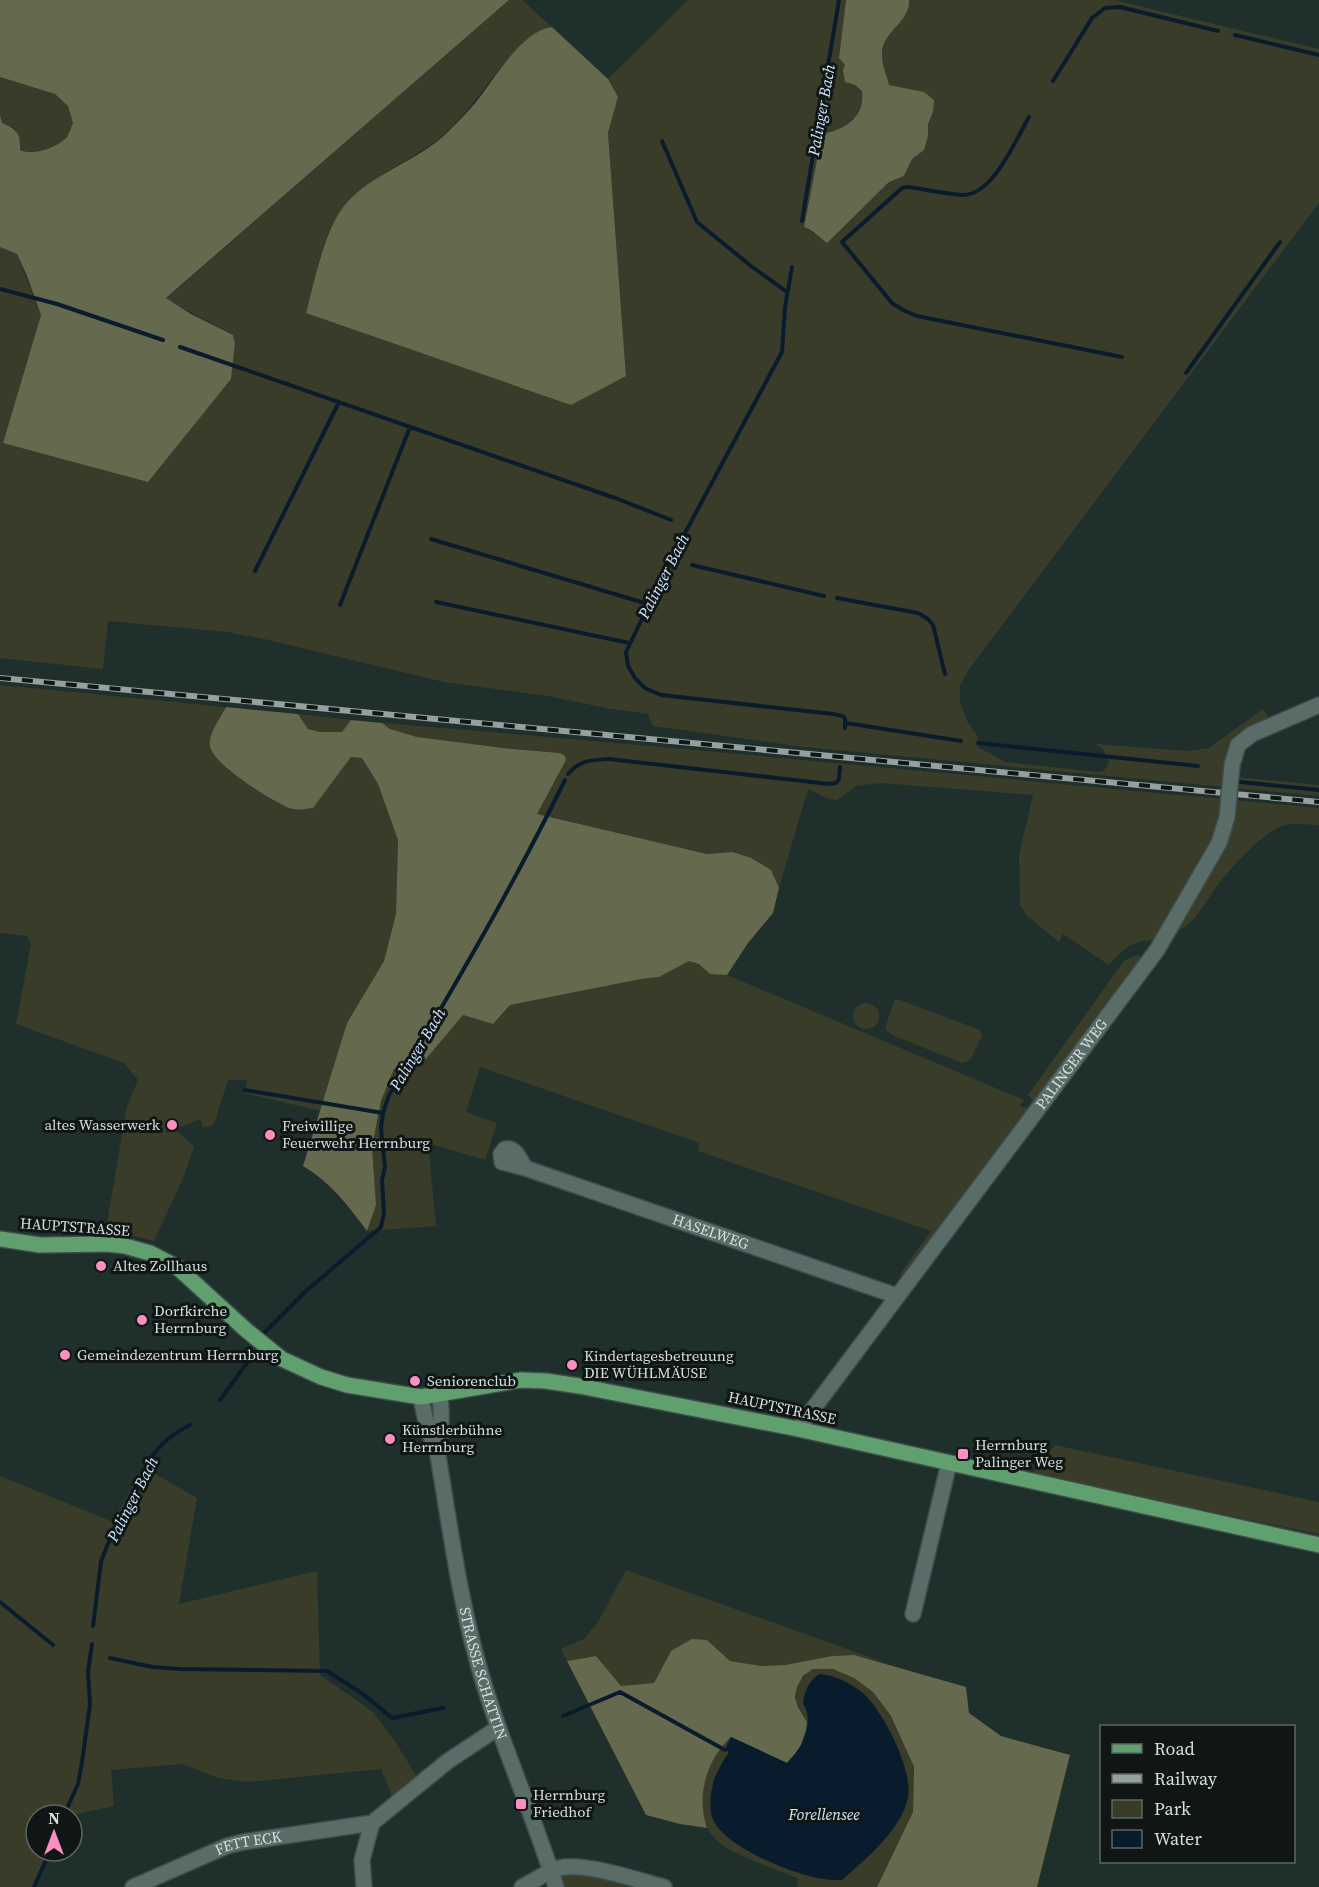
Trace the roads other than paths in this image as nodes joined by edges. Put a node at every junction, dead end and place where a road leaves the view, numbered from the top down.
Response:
1 (1319, 705) edge
2 (525, 1168) dead end
3 (0, 1239) edge
4 (897, 1296) junction
5 (440, 1395) junction
6 (421, 1397) junction
7 (798, 1429) junction
8 (437, 1450) junction
9 (949, 1463) junction
10 (1319, 1545) edge
11 (913, 1614) dead end
12 (498, 1728) junction
13 (372, 1823) junction
14 (551, 1871) junction
15 (133, 1887) edge
16 (364, 1887) edge
17 (522, 1887) edge
18 (556, 1887) edge
19 (664, 1887) edge

1 - 4 street, PALINGER WEG, bridge
2 - 4 street, HASELWEG
3 - 6 main road, HAUPTSTRASSE
4 - 7 street, PALINGER WEG
5 - 6 main road, HAUPTSTRASSE
5 - 7 main road, HAUPTSTRASSE
5 - 8 street, STRASSE SCHATTIN
6 - 8 street, STRASSE SCHATTIN
7 - 9 main road, HAUPTSTRASSE
8 - 12 street, STRASSE SCHATTIN
9 - 10 main road, HAUPTSTRASSE
9 - 11 street
12 - 13 street
12 - 14 street, STRASSE SCHATTIN
13 - 15 street, FETT ECK
13 - 16 street
14 - 17 street
14 - 18 street, STRASSE SCHATTIN
14 - 19 street

